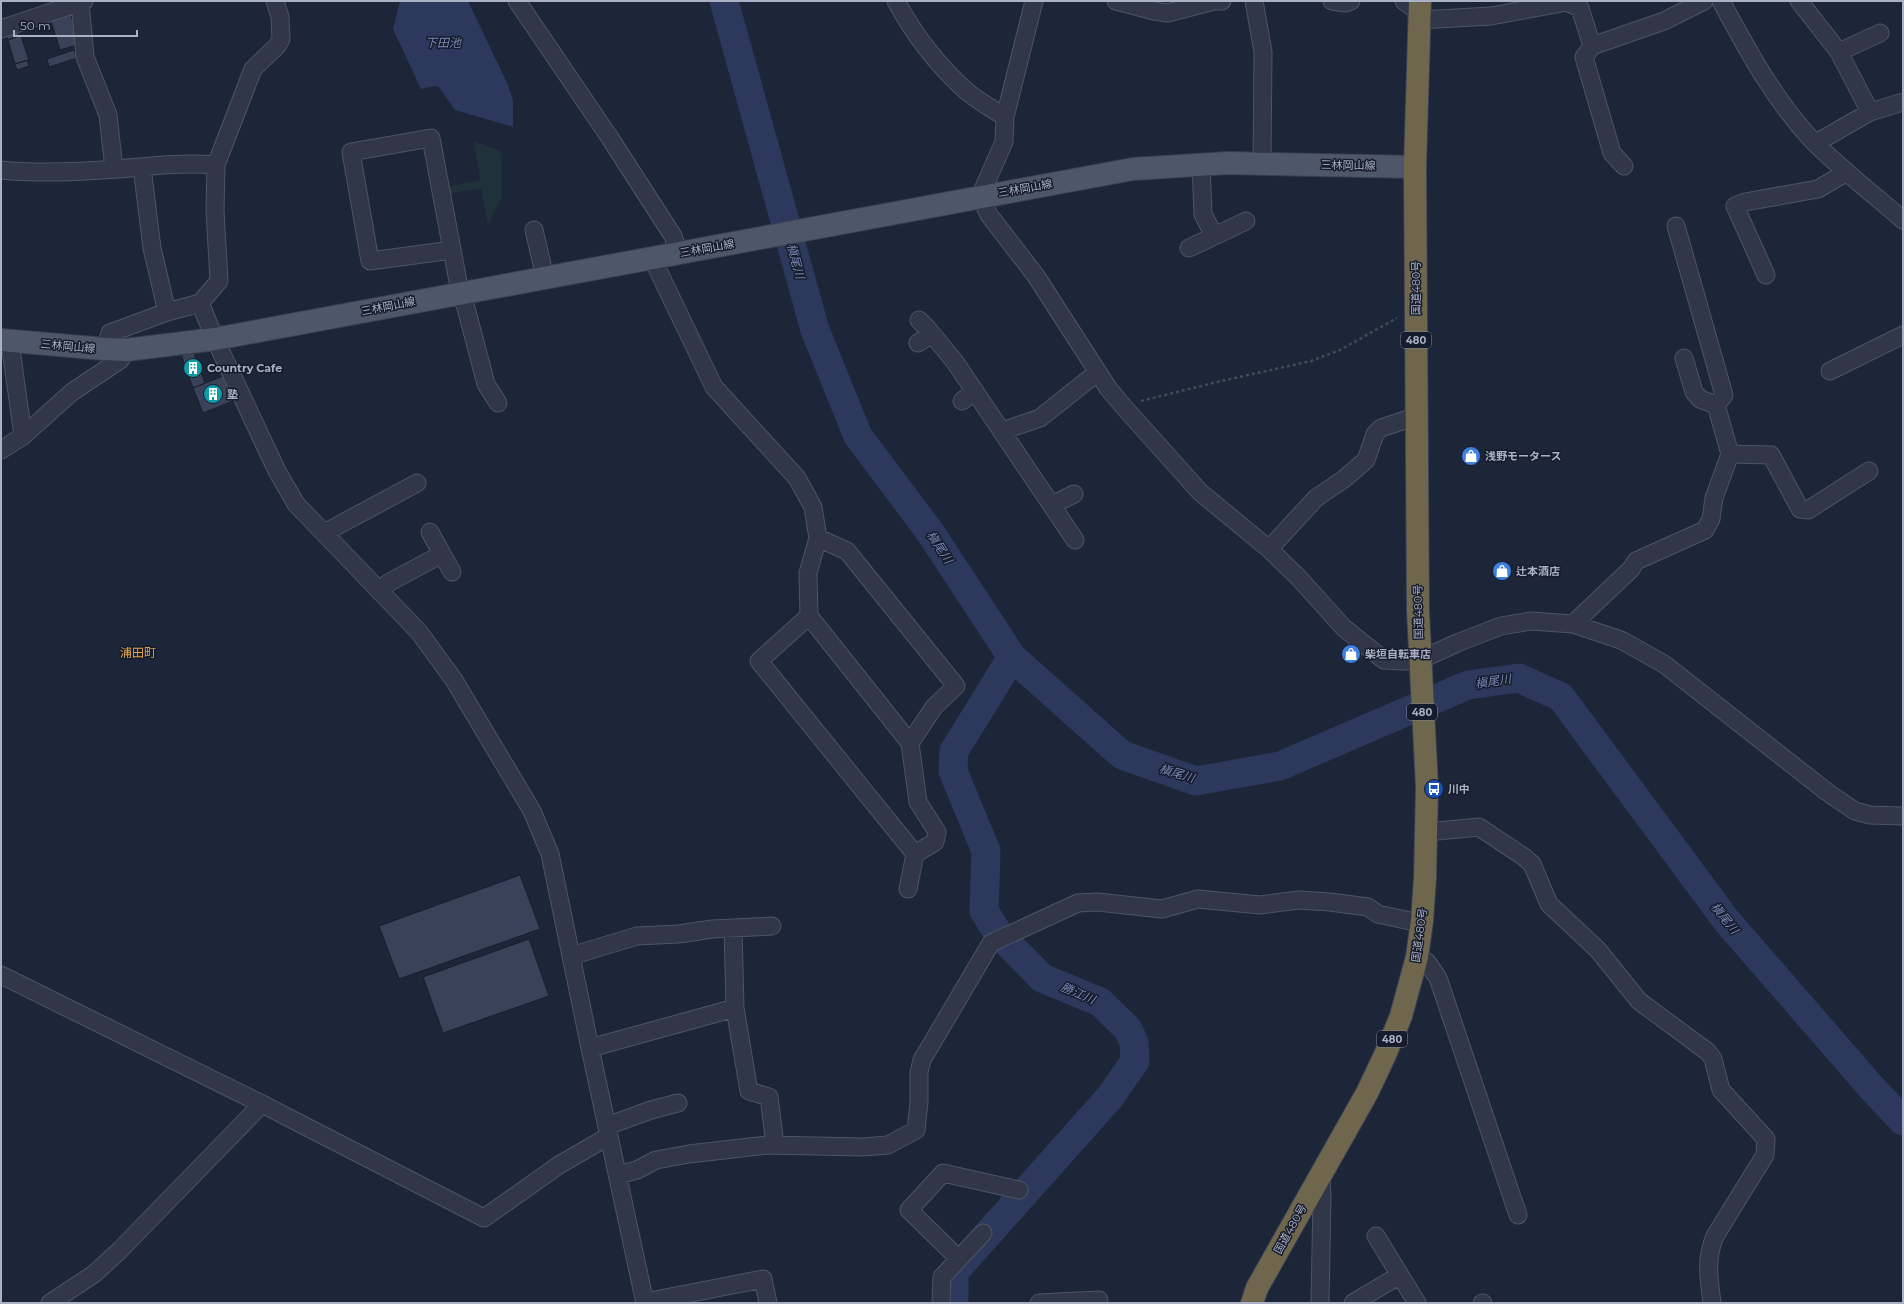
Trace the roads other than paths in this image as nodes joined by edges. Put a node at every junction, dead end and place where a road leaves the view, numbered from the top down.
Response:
1 (275, 1) edge
2 (517, 1) edge
3 (896, 1) edge
4 (1034, 1) edge
5 (1222, 1) edge
6 (1241, 1) edge
7 (1254, 1) edge
8 (1262, 1) edge
9 (1332, 1) edge
10 (1351, 1) edge
11 (1704, 1) edge
12 (1721, 1) edge
13 (1800, 1) edge
14 (81, 2) edge
15 (1123, 2) edge
16 (1416, 9) edge
17 (1, 29) edge
18 (1880, 33) dead end
19 (1592, 46) junction
20 (1839, 52) junction
21 (1903, 102) edge
22 (1870, 112) junction
23 (1004, 117) junction
24 (1816, 143) junction
25 (1262, 163) junction
26 (1201, 164) junction
27 (216, 165) junction
28 (1624, 166) dead end
29 (142, 167) junction
30 (1415, 167) junction
31 (114, 169) junction
32 (1, 170) edge
33 (1847, 172) junction
34 (980, 196) junction
35 (1903, 220) edge
36 (1246, 221) dead end
37 (1676, 226) dead end
38 (534, 230) dead end
39 (1214, 236) junction
40 (1189, 248) dead end
41 (452, 250) junction
42 (679, 253) junction
43 (652, 258) junction
44 (1766, 275) dead end
45 (545, 277) junction
46 (460, 292) junction
47 (200, 303) junction
48 (167, 312) junction
49 (919, 320) dead end
50 (1903, 335) edge
51 (215, 339) junction
52 (6, 341) edge
53 (115, 350) junction
54 (1684, 358) dead end
55 (1830, 371) dead end
56 (1099, 374) junction
57 (488, 397) dead end
58 (1716, 405) junction
59 (1417, 416) junction
60 (1002, 431) junction
61 (23, 436) junction
62 (1, 450) edge
63 (1730, 454) junction
64 (1869, 471) dead end
65 (417, 484) dead end
66 (1074, 494) dead end
67 (1052, 505) junction
68 (430, 532) dead end
69 (324, 533) junction
70 (818, 538) junction
71 (1075, 540) dead end
72 (1269, 549) junction
73 (442, 554) junction
74 (452, 572) dead end
75 (380, 592) junction
76 (809, 616) junction
77 (1572, 624) junction
78 (1420, 670) junction
79 (910, 743) junction
80 (1903, 816) edge
81 (1426, 832) junction
82 (915, 854) junction
83 (908, 889) dead end
84 (1422, 921) junction
85 (772, 926) dead end
86 (733, 928) junction
87 (571, 956) junction
88 (1417, 958) junction
89 (1, 975) edge
90 (735, 1008) junction
91 (590, 1048) junction
92 (678, 1103) dead end
93 (262, 1104) junction
94 (608, 1131) junction
95 (776, 1145) junction
96 (1321, 1174) junction
97 (618, 1175) junction
98 (1019, 1190) dead end
99 (1518, 1215) dead end
100 (983, 1233) dead end
101 (1376, 1236) dead end
102 (959, 1259) junction
103 (1400, 1275) junction
104 (1099, 1300) dead end
105 (645, 1302) edge
106 (50, 1303) edge
107 (768, 1303) edge
108 (941, 1303) edge
109 (1039, 1303) edge
110 (1252, 1303) edge
111 (1320, 1303) edge
112 (1353, 1303) edge
113 (1417, 1303) edge
114 (1712, 1303) edge

1 - 27 street
2 - 42 street
3 - 23 street
4 - 23 street
5 - 15 street
6 - 7 street
7 - 8 street
7 - 25 street
9 - 10 street
11 - 19 street
12 - 24 street
13 - 20 street
14 - 17 street
14 - 31 street
16 - 19 street
16 - 30 highway, 国道480号 / 480
18 - 20 street
19 - 28 street
20 - 22 street
21 - 22 street
22 - 24 street
23 - 34 street
24 - 33 street
25 - 26 main road, 三林岡山線
25 - 30 main road, 三林岡山線
26 - 34 main road, 三林岡山線
26 - 39 street
27 - 29 street
27 - 47 street
29 - 31 street
29 - 48 street
30 - 59 highway, 国道480号 / 480
31 - 32 street
33 - 35 street
33 - 44 street
34 - 42 main road, 三林岡山線
34 - 56 street
36 - 39 street
37 - 58 street
38 - 45 street
39 - 40 street
41 - 41 street
41 - 46 street
42 - 43 main road, 三林岡山線
43 - 45 main road, 三林岡山線
43 - 70 street
45 - 46 main road, 三林岡山線
46 - 51 main road, 三林岡山線
46 - 57 street
47 - 48 street
47 - 51 street
48 - 53 street
49 - 60 street
50 - 55 street
51 - 53 main road, 三林岡山線
51 - 69 street
52 - 53 main road, 三林岡山線
52 - 61 street
53 - 61 street
54 - 58 street
56 - 60 street
56 - 72 street
58 - 63 street
59 - 72 street
59 - 78 highway, 国道480号 / 480
60 - 67 street
61 - 62 street
63 - 64 street
63 - 77 street
65 - 69 street
66 - 67 street
67 - 71 street
68 - 73 street
69 - 75 street
70 - 76 street
70 - 79 street
72 - 78 street
73 - 74 street
73 - 75 street
75 - 87 street
76 - 79 street
76 - 82 street
77 - 78 street
77 - 80 street
78 - 81 highway, 国道480号 / 480
79 - 82 street
81 - 84 highway, 国道480号 / 480
81 - 114 street
82 - 83 street
84 - 88 highway, 国道480号 / 480
84 - 95 street
85 - 86 street
86 - 87 street
86 - 90 street
87 - 91 street
88 - 96 highway, 国道480号 / 480
88 - 99 street
89 - 93 street
90 - 91 street
90 - 95 street
91 - 94 street
92 - 94 street
93 - 94 street
93 - 106 street
94 - 97 street
95 - 97 street
96 - 110 highway, 国道480号 / 480
96 - 111 street
97 - 105 street
98 - 102 street
100 - 102 street
101 - 103 street
102 - 108 street
103 - 112 street
103 - 113 street
104 - 109 street
105 - 107 street

